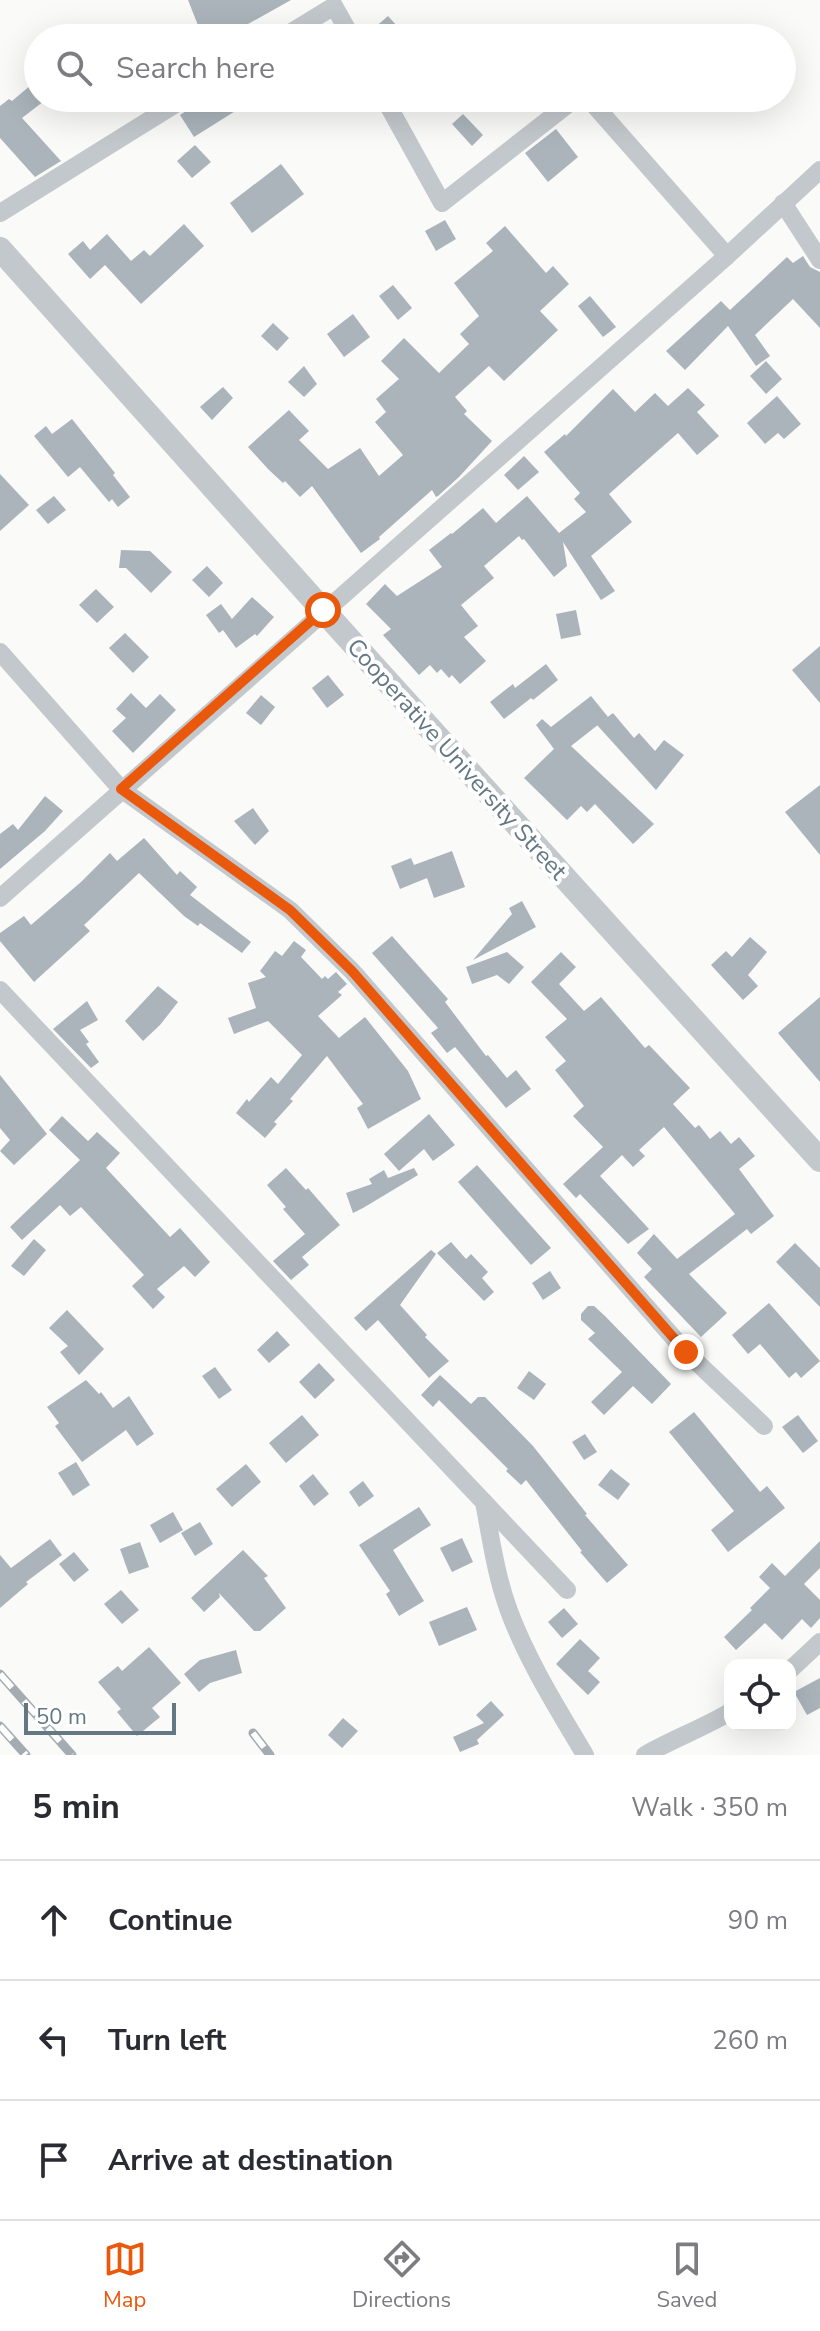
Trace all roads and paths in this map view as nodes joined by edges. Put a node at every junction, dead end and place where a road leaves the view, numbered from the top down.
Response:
1 (305, 24) edge
2 (344, 24) edge
3 (162, 112) edge
4 (392, 112) edge
5 (558, 112) edge
6 (600, 112) edge
7 (820, 170) edge
8 (783, 203) junction
9 (0, 213) edge
10 (0, 249) edge
11 (727, 256) junction
12 (820, 260) edge
13 (323, 610) junction
14 (0, 652) edge
15 (121, 789) junction
16 (0, 898) edge
17 (0, 990) edge
18 (820, 1160) edge
19 (764, 1426) dead end
20 (484, 1502) junction
21 (567, 1590) dead end
22 (820, 1642) edge
23 (796, 1664) edge
24 (724, 1716) edge
25 (585, 1755) edge
26 (645, 1755) edge

1 - 2 street
3 - 9 street
4 - 5 street
6 - 11 street
7 - 8 street
8 - 11 street
8 - 12 street
10 - 13 street, Cooperative University Street
11 - 13 street
13 - 15 street
13 - 18 street, Cooperative University Street
14 - 15 street
15 - 16 street
15 - 19 street
17 - 20 street
20 - 21 street
20 - 25 street
22 - 23 street
24 - 26 street

